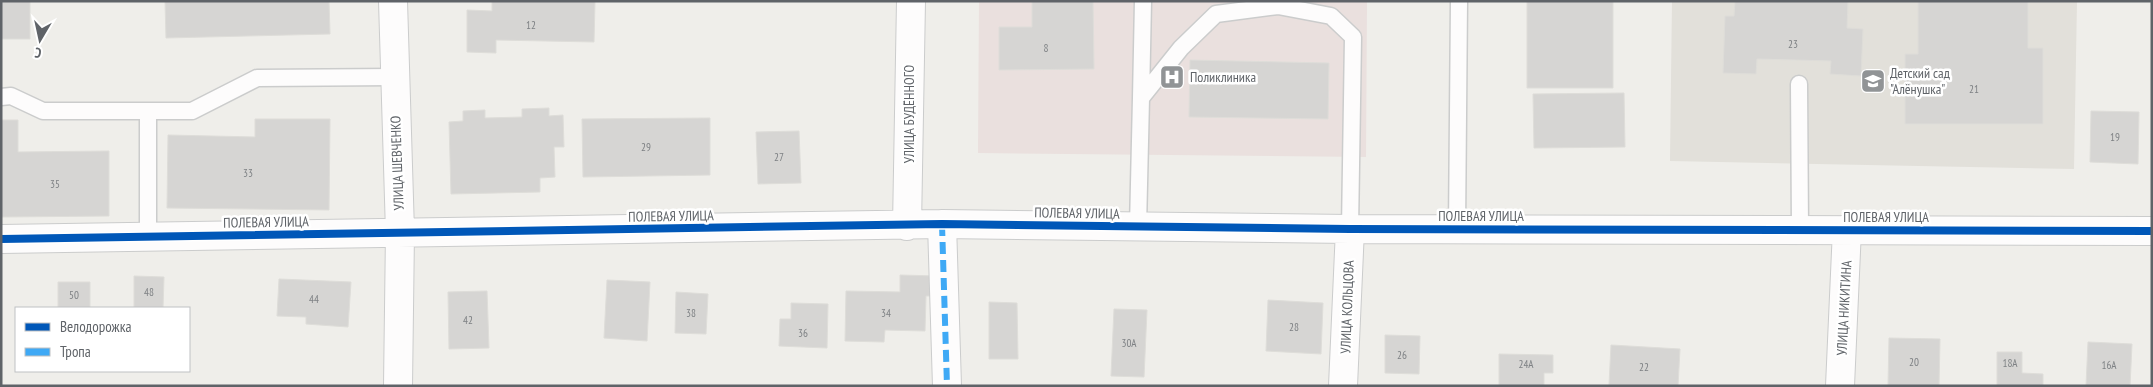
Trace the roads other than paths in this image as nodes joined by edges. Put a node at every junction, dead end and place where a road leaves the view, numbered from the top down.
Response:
1 (392, 1) edge
2 (911, 1) edge
3 (1143, 1) edge
4 (1459, 1) edge
5 (1278, 4) edge
6 (395, 77) junction
7 (1799, 84) dead end
8 (1, 97) edge
9 (1141, 98) junction
10 (148, 111) junction
11 (942, 224) junction
12 (907, 226) junction
13 (1138, 227) junction
14 (1350, 228) junction
15 (1457, 228) junction
16 (1800, 229) junction
17 (1847, 229) junction
18 (2152, 231) edge
19 (400, 232) junction
20 (148, 237) junction
21 (1, 239) edge
22 (398, 386) edge
23 (946, 386) edge
24 (1343, 386) edge
25 (1840, 386) edge

1 - 6 street, УЛИЦА ШЕВЧЕНКО
2 - 12 street, УЛИЦА БУДЁННОГО
3 - 9 lane
4 - 15 lane
5 - 9 lane
5 - 14 lane
6 - 10 lane
6 - 19 street, УЛИЦА ШЕВЧЕНКО
7 - 16 lane
8 - 10 lane
9 - 13 lane
10 - 20 lane
11 - 12 street, ПОЛЕВАЯ УЛИЦА
11 - 13 street, ПОЛЕВАЯ УЛИЦА
11 - 23 street
12 - 19 street, ПОЛЕВАЯ УЛИЦА
13 - 14 street, ПОЛЕВАЯ УЛИЦА
14 - 15 street, ПОЛЕВАЯ УЛИЦА
14 - 24 street, УЛИЦА КОЛЬЦОВА
15 - 16 street, ПОЛЕВАЯ УЛИЦА
16 - 17 street, ПОЛЕВАЯ УЛИЦА
17 - 18 street, ПОЛЕВАЯ УЛИЦА
17 - 25 street, УЛИЦА НИКИТИНА
19 - 20 street, ПОЛЕВАЯ УЛИЦА
19 - 22 street, УЛИЦА ШЕВЧЕНКО
20 - 21 street, ПОЛЕВАЯ УЛИЦА

